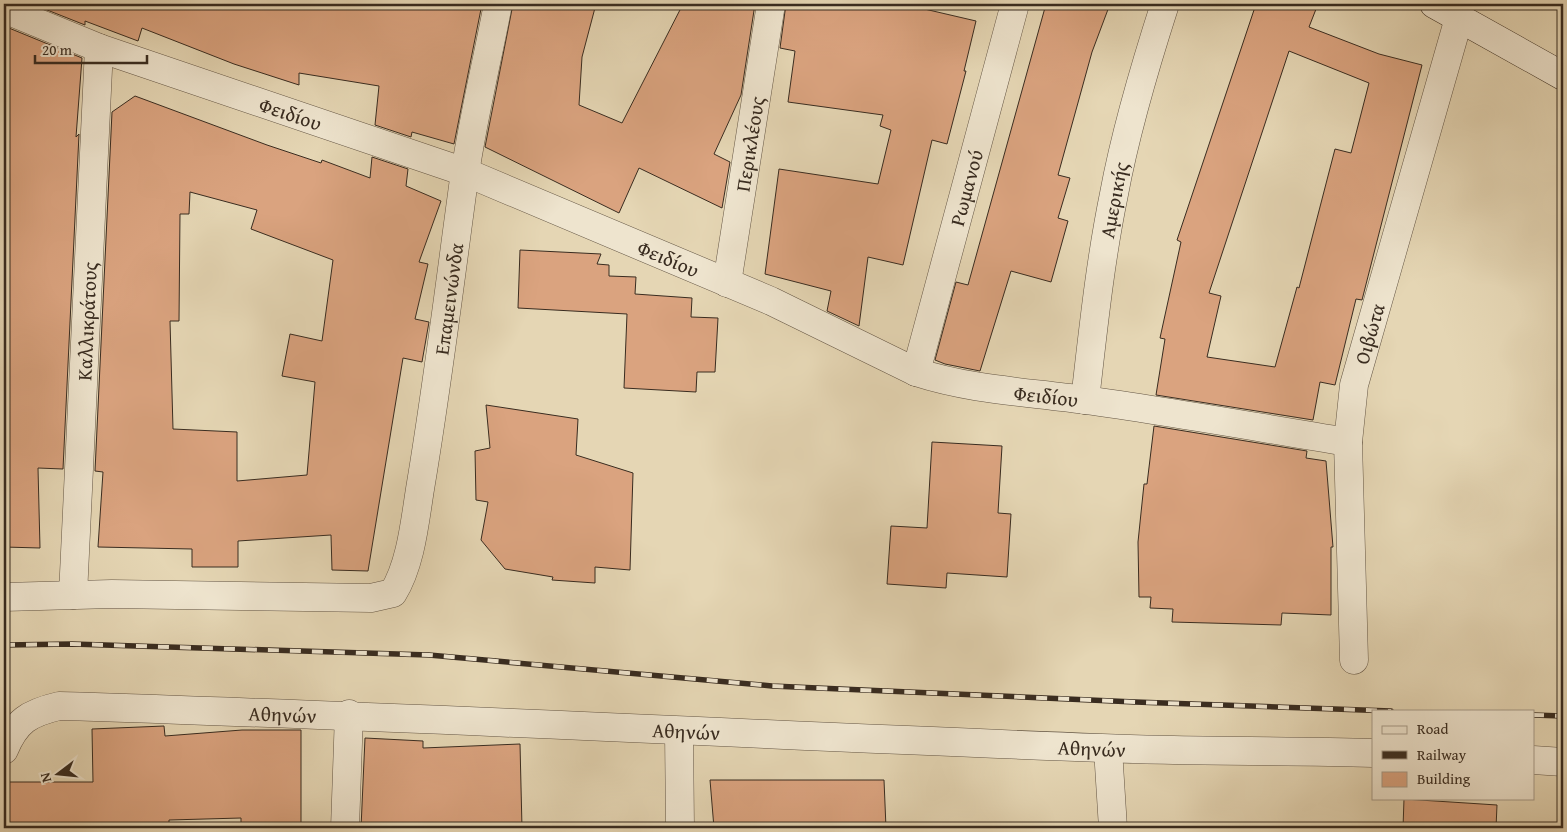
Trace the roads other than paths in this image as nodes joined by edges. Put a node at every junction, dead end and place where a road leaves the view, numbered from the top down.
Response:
1 (498, 4) edge
2 (771, 4) edge
3 (1015, 4) edge
4 (1165, 4) edge
5 (1434, 4) edge
6 (4, 10) edge
7 (1459, 18) junction
8 (99, 48) junction
9 (1563, 76) edge
10 (465, 172) junction
11 (727, 284) junction
12 (916, 372) junction
13 (1085, 400) junction
14 (1348, 442) junction
15 (73, 595) junction
16 (4, 597) edge
17 (1354, 660) dead end
18 (350, 714) junction
19 (679, 731) junction
20 (7, 742) edge
21 (1108, 749) junction
22 (1372, 753) edge
23 (1534, 760) edge
24 (1563, 762) edge
25 (345, 828) edge
26 (680, 828) edge
27 (1113, 828) edge

1 - 10 street, Επαμεινώνδα
2 - 11 street, Περικλέους
3 - 12 street, Ρωμανού
4 - 13 street, Αμερικής
5 - 7 street
6 - 8 street, Φειδίου
7 - 9 street
7 - 14 street, Οιβώτα
8 - 10 street, Φειδίου
8 - 15 street, Καλλικράτους
10 - 11 street, Φειδίου
10 - 15 street, Επαμεινώνδα
11 - 12 street, Φειδίου
12 - 13 street, Φειδίου
13 - 14 street, Φειδίου
14 - 17 street, Οιβώτα
15 - 16 street
18 - 19 street, Αθηνών
18 - 20 street, Αθηνών
18 - 25 street
19 - 21 street, Αθηνών
19 - 26 street
21 - 22 street, Αθηνών
21 - 27 street
23 - 24 street

